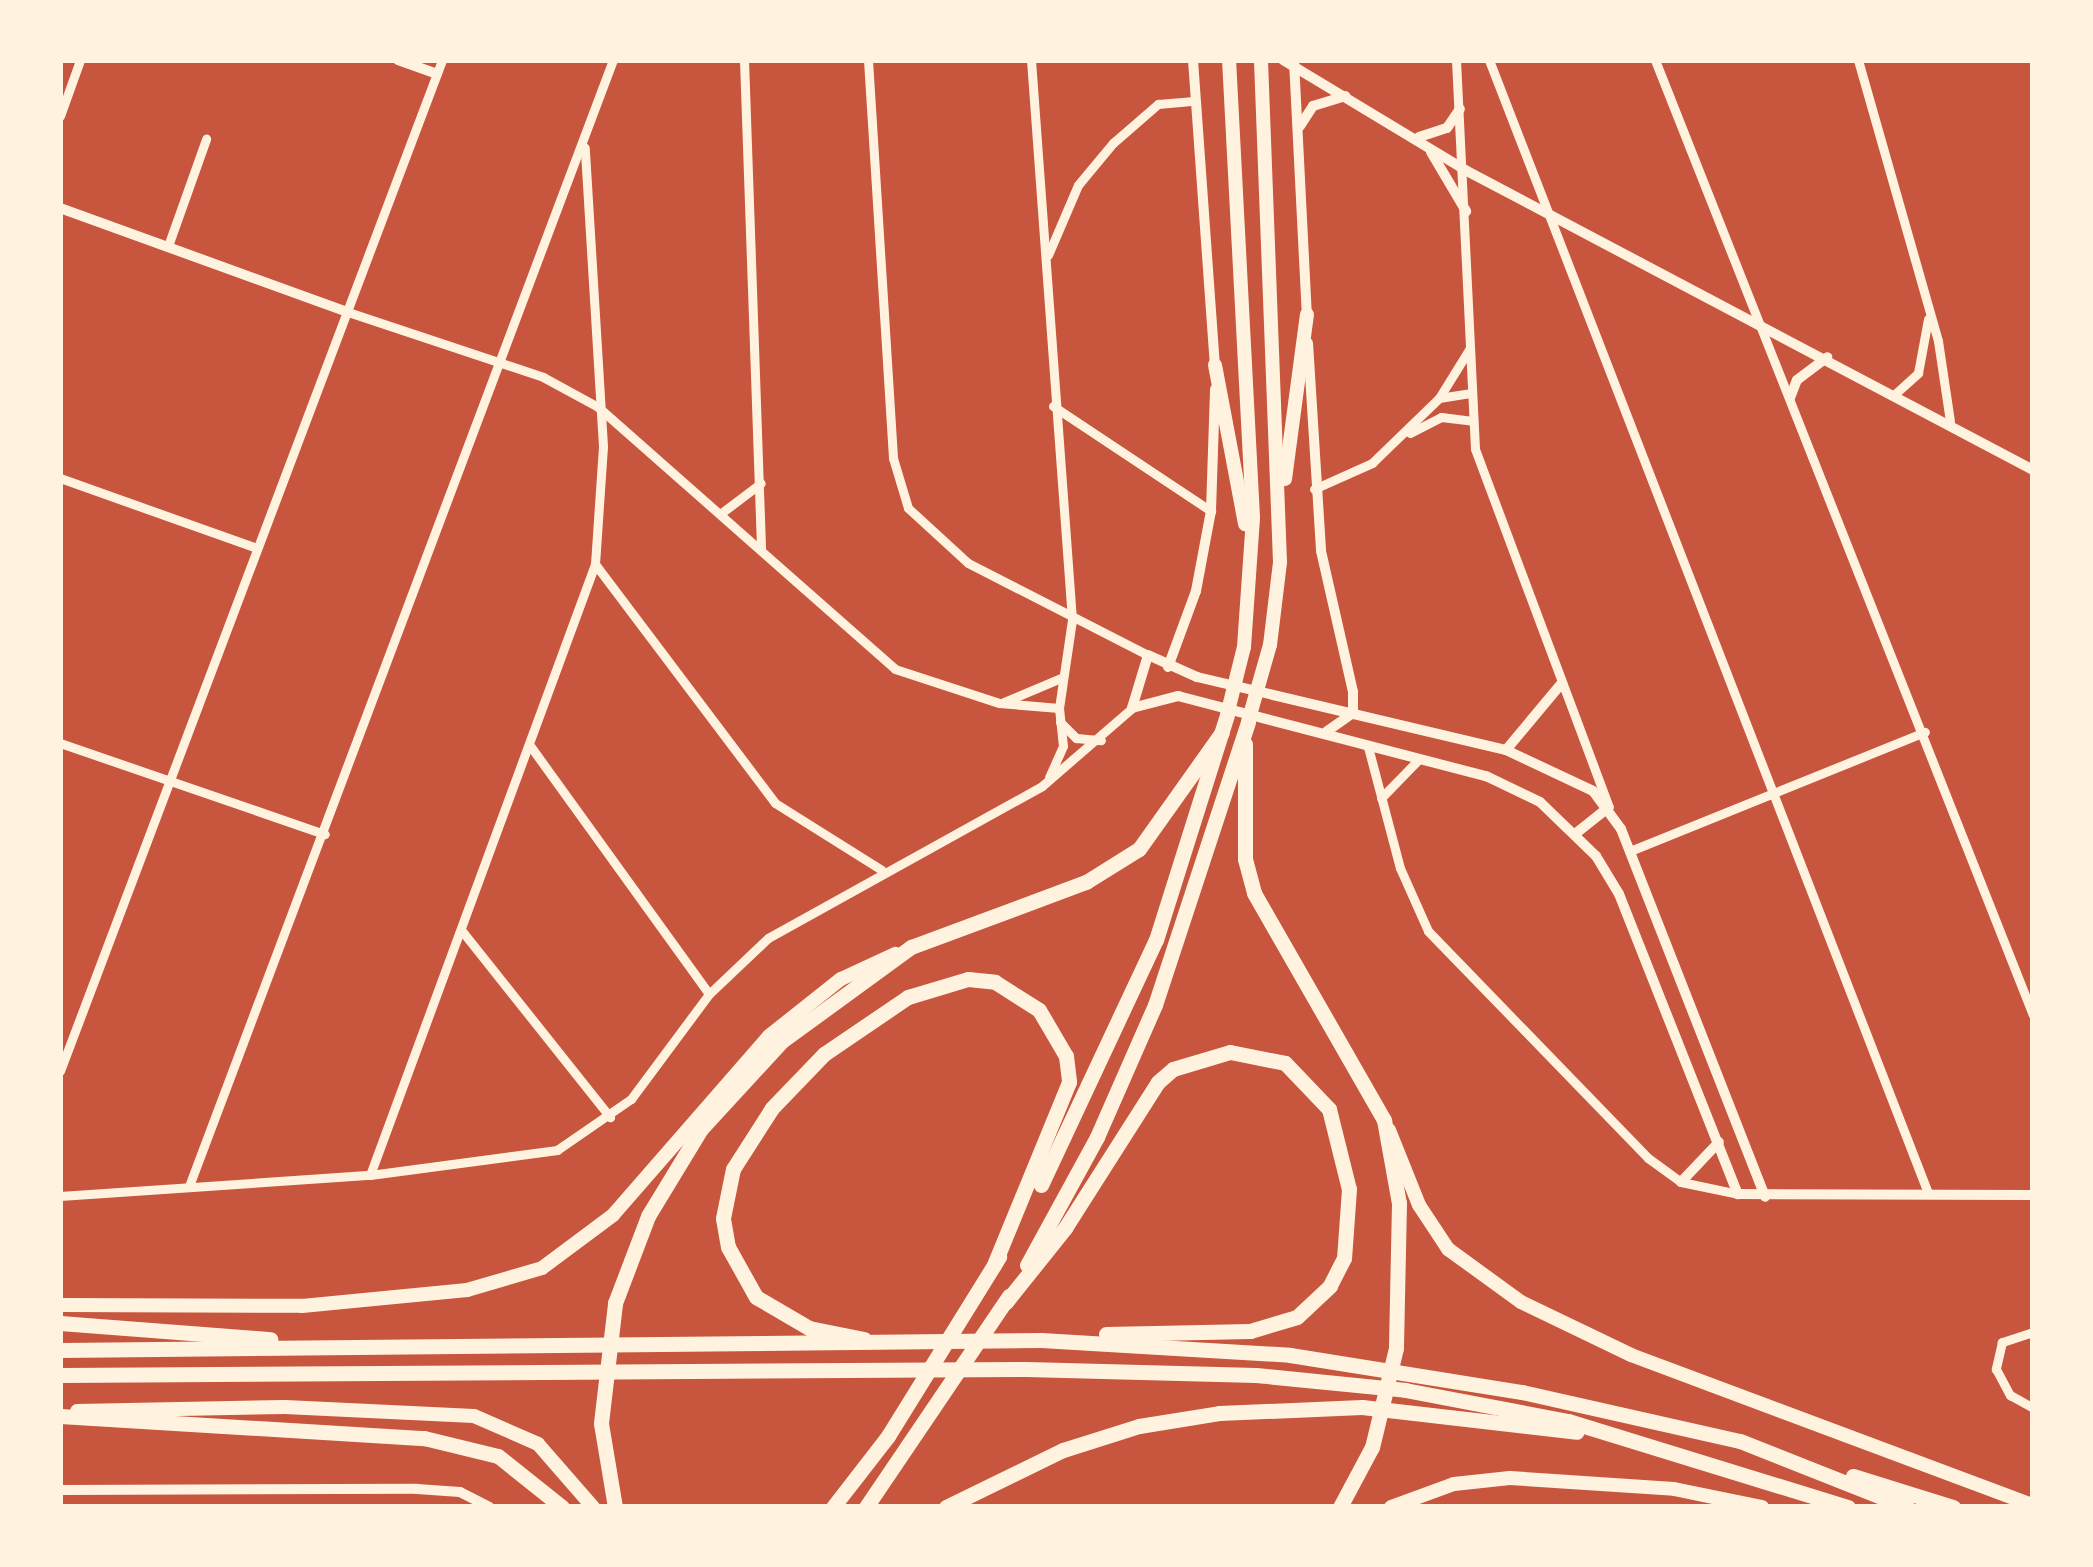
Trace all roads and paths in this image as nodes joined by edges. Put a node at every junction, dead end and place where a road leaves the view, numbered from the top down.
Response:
1 (80, 60) edge
2 (398, 60) edge
3 (442, 60) edge
4 (613, 60) edge
5 (744, 60) edge
6 (868, 60) edge
7 (1027, 60) edge
8 (1193, 60) edge
9 (1229, 60) edge
10 (1261, 60) edge
11 (1456, 60) edge
12 (1489, 60) edge
13 (1654, 60) edge
14 (1858, 60) edge
15 (1290, 62) edge
16 (436, 74) junction
17 (1355, 99) junction
18 (1194, 101) junction
19 (1460, 109) junction
20 (60, 116) edge
21 (1298, 136) junction
22 (1415, 137) junction
23 (206, 139) dead end
24 (584, 141) junction
25 (1465, 170) junction
26 (60, 208) edge
27 (1547, 210) junction
28 (1466, 211) junction
29 (168, 246) junction
30 (1046, 260) junction
31 (348, 312) junction
32 (1307, 314) junction
33 (1928, 314) junction
34 (1759, 322) junction
35 (1470, 348) junction
36 (1827, 357) junction
37 (500, 363) junction
38 (1215, 364) junction
39 (1896, 393) junction
40 (1472, 394) junction
41 (1439, 398) junction
42 (1790, 398) junction
43 (1053, 406) junction
44 (598, 407) junction
45 (1473, 421) junction
46 (1950, 421) junction
47 (1400, 438) junction
48 (2029, 466) edge
49 (60, 478) edge
50 (760, 483) junction
51 (1314, 489) junction
52 (1210, 511) junction
53 (720, 514) junction
54 (254, 547) junction
55 (761, 550) junction
56 (1280, 562) junction
57 (595, 563) junction
58 (1249, 566) junction
59 (1072, 620) junction
60 (1094, 630) junction
61 (1068, 643) junction
62 (1148, 655) junction
63 (1168, 667) junction
64 (1061, 678) junction
65 (1561, 684) junction
66 (1178, 696) junction
67 (999, 703) junction
68 (1059, 708) junction
69 (1132, 708) junction
70 (1353, 713) junction
71 (1060, 722) junction
72 (1224, 723) junction
73 (1246, 730) junction
74 (1925, 732) junction
75 (1324, 733) junction
76 (1102, 740) junction
77 (60, 742) edge
78 (1368, 746) junction
79 (531, 747) junction
80 (1506, 750) junction
81 (1419, 760) junction
82 (171, 779) junction
83 (1042, 786) junction
84 (1776, 790) junction
85 (1381, 798) junction
86 (1609, 808) junction
87 (325, 834) junction
88 (1575, 834) junction
89 (1630, 851) junction
90 (882, 870) junction
91 (462, 931) junction
92 (911, 947) junction
93 (709, 994) junction
94 (2033, 1015) edge
95 (60, 1025) edge
96 (75, 1030) junction
97 (60, 1071) edge
98 (610, 1117) junction
99 (1384, 1120) junction
100 (1719, 1142) junction
101 (370, 1175) junction
102 (1681, 1182) junction
103 (189, 1186) junction
104 (1928, 1193) junction
105 (1738, 1194) junction
106 (2033, 1195) edge
107 (60, 1196) edge
108 (1765, 1197) junction
109 (994, 1265) junction
110 (1006, 1302) junction
111 (60, 1305) edge
112 (60, 1323) edge
113 (2033, 1332) edge
114 (1034, 1341) junction
115 (920, 1346) junction
116 (362, 1347) junction
117 (60, 1350) edge
118 (60, 1375) edge
119 (1370, 1377) junction
120 (1406, 1381) junction
121 (2033, 1408) edge
122 (60, 1414) edge
123 (1634, 1438) junction
124 (1806, 1464) junction
125 (60, 1490) edge
126 (2033, 1504) edge
127 (489, 1507) edge
128 (562, 1507) edge
129 (593, 1507) edge
130 (615, 1507) edge
131 (833, 1507) edge
132 (866, 1507) edge
133 (946, 1507) edge
134 (1340, 1507) edge
135 (1391, 1507) edge
136 (1762, 1507) edge
137 (1848, 1507) edge
138 (1907, 1507) edge
139 (1953, 1507) edge

1 - 20 street
2 - 16 street
3 - 16 street
4 - 24 street
5 - 50 street
6 - 59 street
7 - 30 street
8 - 18 street
9 - 58 highway
10 - 56 highway
11 - 19 street
12 - 27 street
13 - 34 street
14 - 33 street
15 - 17 street
15 - 21 street
16 - 31 street
17 - 21 street
17 - 22 street
18 - 30 street
18 - 38 street
19 - 22 street
19 - 25 street
21 - 32 street
22 - 25 street
22 - 28 street
23 - 29 street
24 - 37 street
24 - 44 street
25 - 27 street
25 - 28 street
26 - 29 street
27 - 34 street
27 - 84 street
28 - 35 street
29 - 31 street
30 - 43 street
31 - 37 street
31 - 54 street
32 - 51 street
32 - 56 highway
33 - 39 street
33 - 46 street
34 - 36 street
34 - 42 street
35 - 40 street
35 - 41 street
36 - 39 street
36 - 42 street
37 - 44 street
37 - 87 street
38 - 52 street
38 - 58 highway
39 - 46 street
40 - 41 street
40 - 45 street
41 - 47 street
42 - 74 street
43 - 52 street
43 - 59 street
44 - 53 street
44 - 57 street
45 - 47 street
45 - 65 street
46 - 48 street
47 - 51 street
49 - 54 street
50 - 53 street
50 - 55 street
51 - 70 street
52 - 63 street
53 - 55 street
54 - 82 street
55 - 67 street
56 - 73 highway
57 - 79 street
57 - 90 street
58 - 72 highway
59 - 60 street
59 - 61 street
60 - 61 street
60 - 62 street
61 - 64 street
62 - 63 street
62 - 69 street
63 - 66 street
63 - 70 street
64 - 67 street
64 - 68 street
65 - 80 street
65 - 86 street
66 - 69 street
66 - 75 street
67 - 68 street
68 - 71 street
69 - 76 street
70 - 75 street
70 - 80 street
71 - 76 street
71 - 83 street
72 - 92 highway
72 - 109 highway
73 - 99 highway
73 - 110 highway
74 - 84 street
74 - 94 street
75 - 78 street
76 - 83 street
77 - 82 street
78 - 81 street
78 - 85 street
79 - 91 street
79 - 93 street
80 - 86 street
81 - 85 street
81 - 88 street
82 - 87 street
82 - 96 street
83 - 90 street
84 - 89 street
84 - 104 street
85 - 102 street
86 - 88 street
86 - 89 street
87 - 103 street
88 - 100 street
89 - 108 street
90 - 93 street
91 - 98 street
91 - 101 street
92 - 111 highway
92 - 130 highway
93 - 98 street
95 - 96 street
96 - 97 street
98 - 101 street
99 - 126 highway
99 - 134 highway
100 - 102 street
100 - 105 street
101 - 103 street
102 - 105 street
103 - 107 street
104 - 106 street
104 - 108 street
105 - 108 street
109 - 115 highway
109 - 131 highway
110 - 114 highway
110 - 132 highway
112 - 116 highway
113 - 121 street
114 - 115 highway
114 - 119 highway
115 - 116 highway
116 - 117 highway
118 - 119 highway
119 - 120 highway
120 - 123 highway
120 - 124 highway
122 - 128 highway
122 - 129 highway
123 - 133 highway
123 - 137 highway
124 - 138 highway
124 - 139 highway
125 - 127 street
135 - 136 highway

